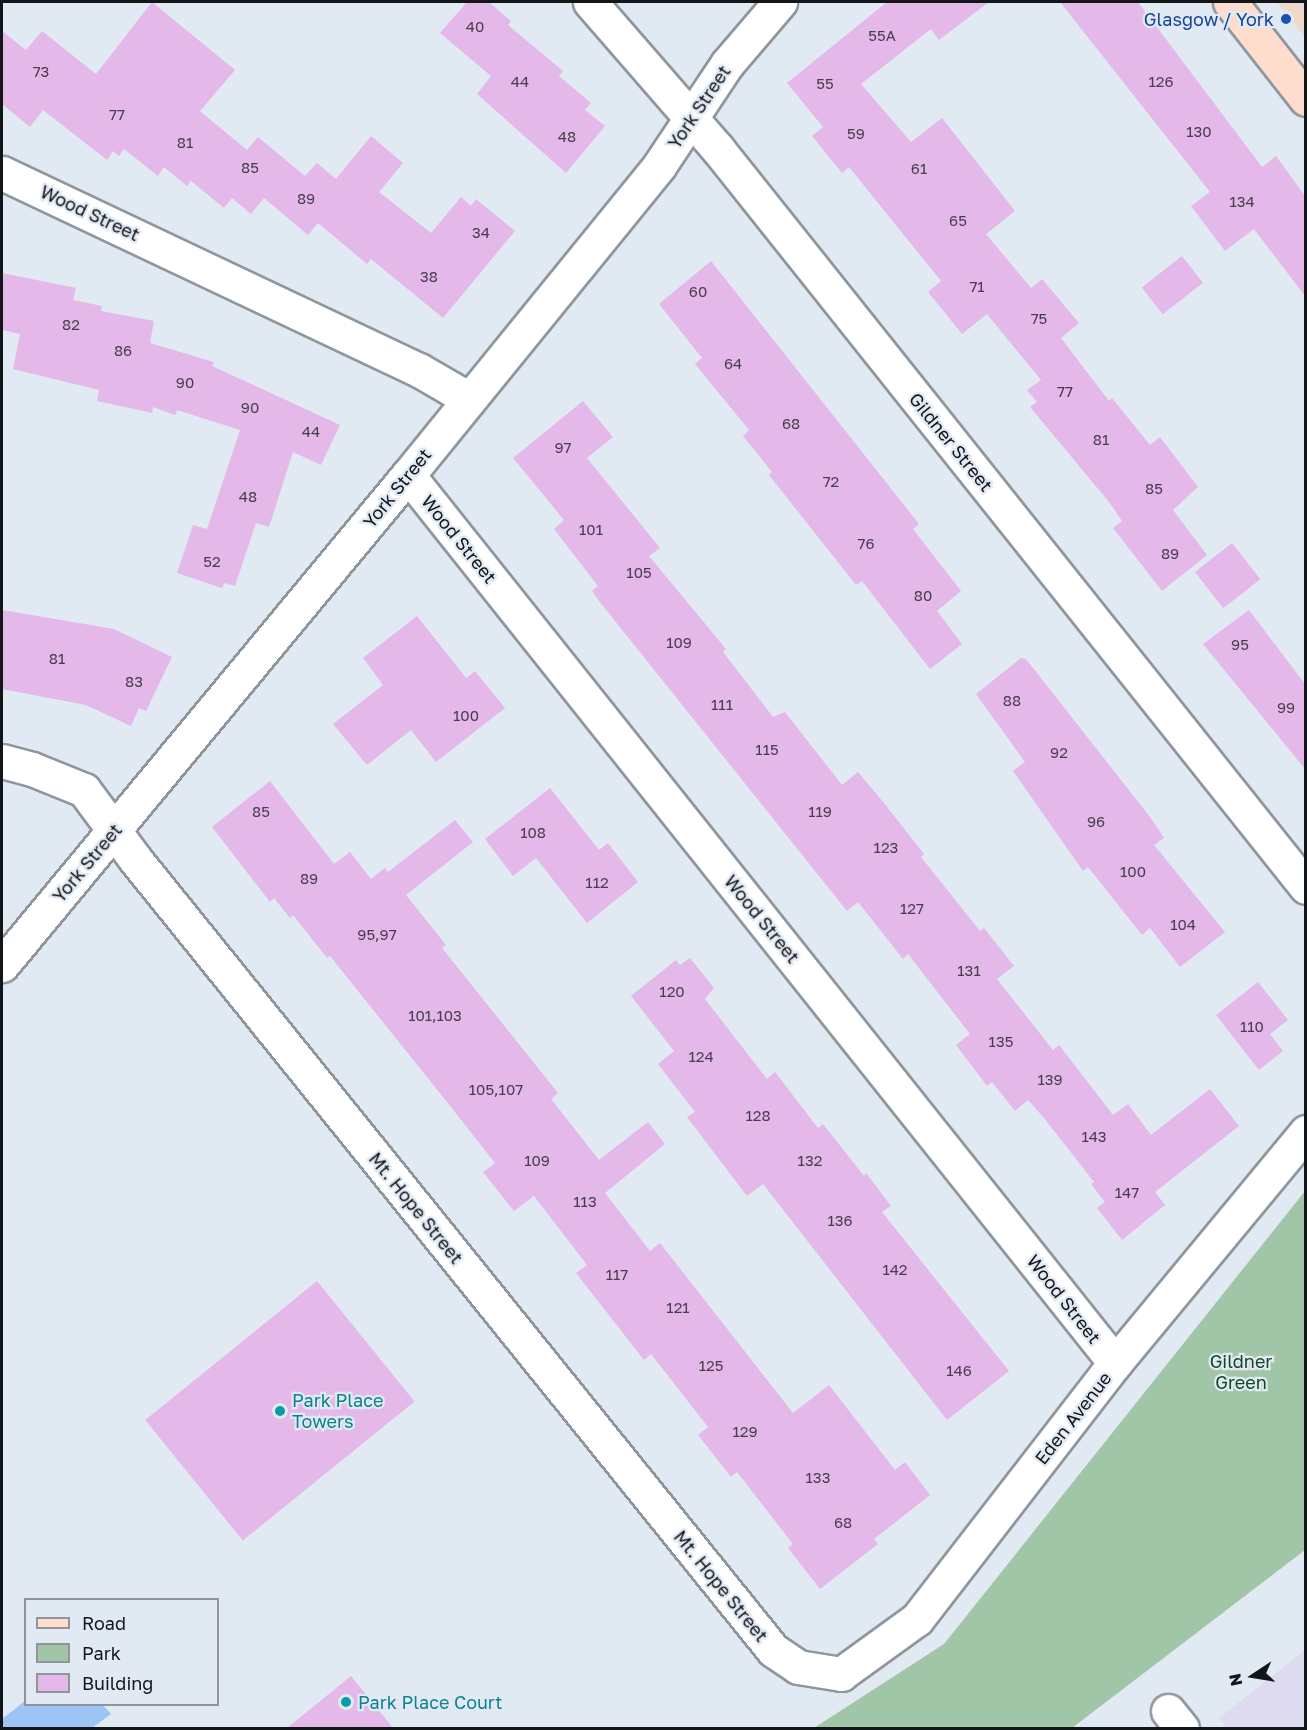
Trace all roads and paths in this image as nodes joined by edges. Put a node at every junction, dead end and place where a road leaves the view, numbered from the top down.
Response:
1 (590, 2) edge
2 (780, 2) edge
3 (1230, 2) edge
4 (1305, 99) edge
5 (689, 119) junction
6 (2, 172) edge
7 (469, 399) junction
8 (408, 475) junction
9 (2, 761) edge
10 (113, 832) junction
11 (1305, 887) edge
12 (2, 965) edge
13 (1305, 1132) edge
14 (1115, 1363) junction
15 (820, 1673) joint

1 - 5 street, Gildner Street
2 - 5 street, York Street
3 - 4 street
5 - 7 street, York Street
5 - 11 street, Gildner Street
6 - 7 street, Wood Street
7 - 8 street, York Street
8 - 10 street, York Street
8 - 14 street, Wood Street
9 - 10 street, Mt. Hope Street
10 - 12 street, York Street
10 - 15 street, Mt. Hope Street
13 - 14 street, Eden Avenue
14 - 15 street, Eden Avenue

